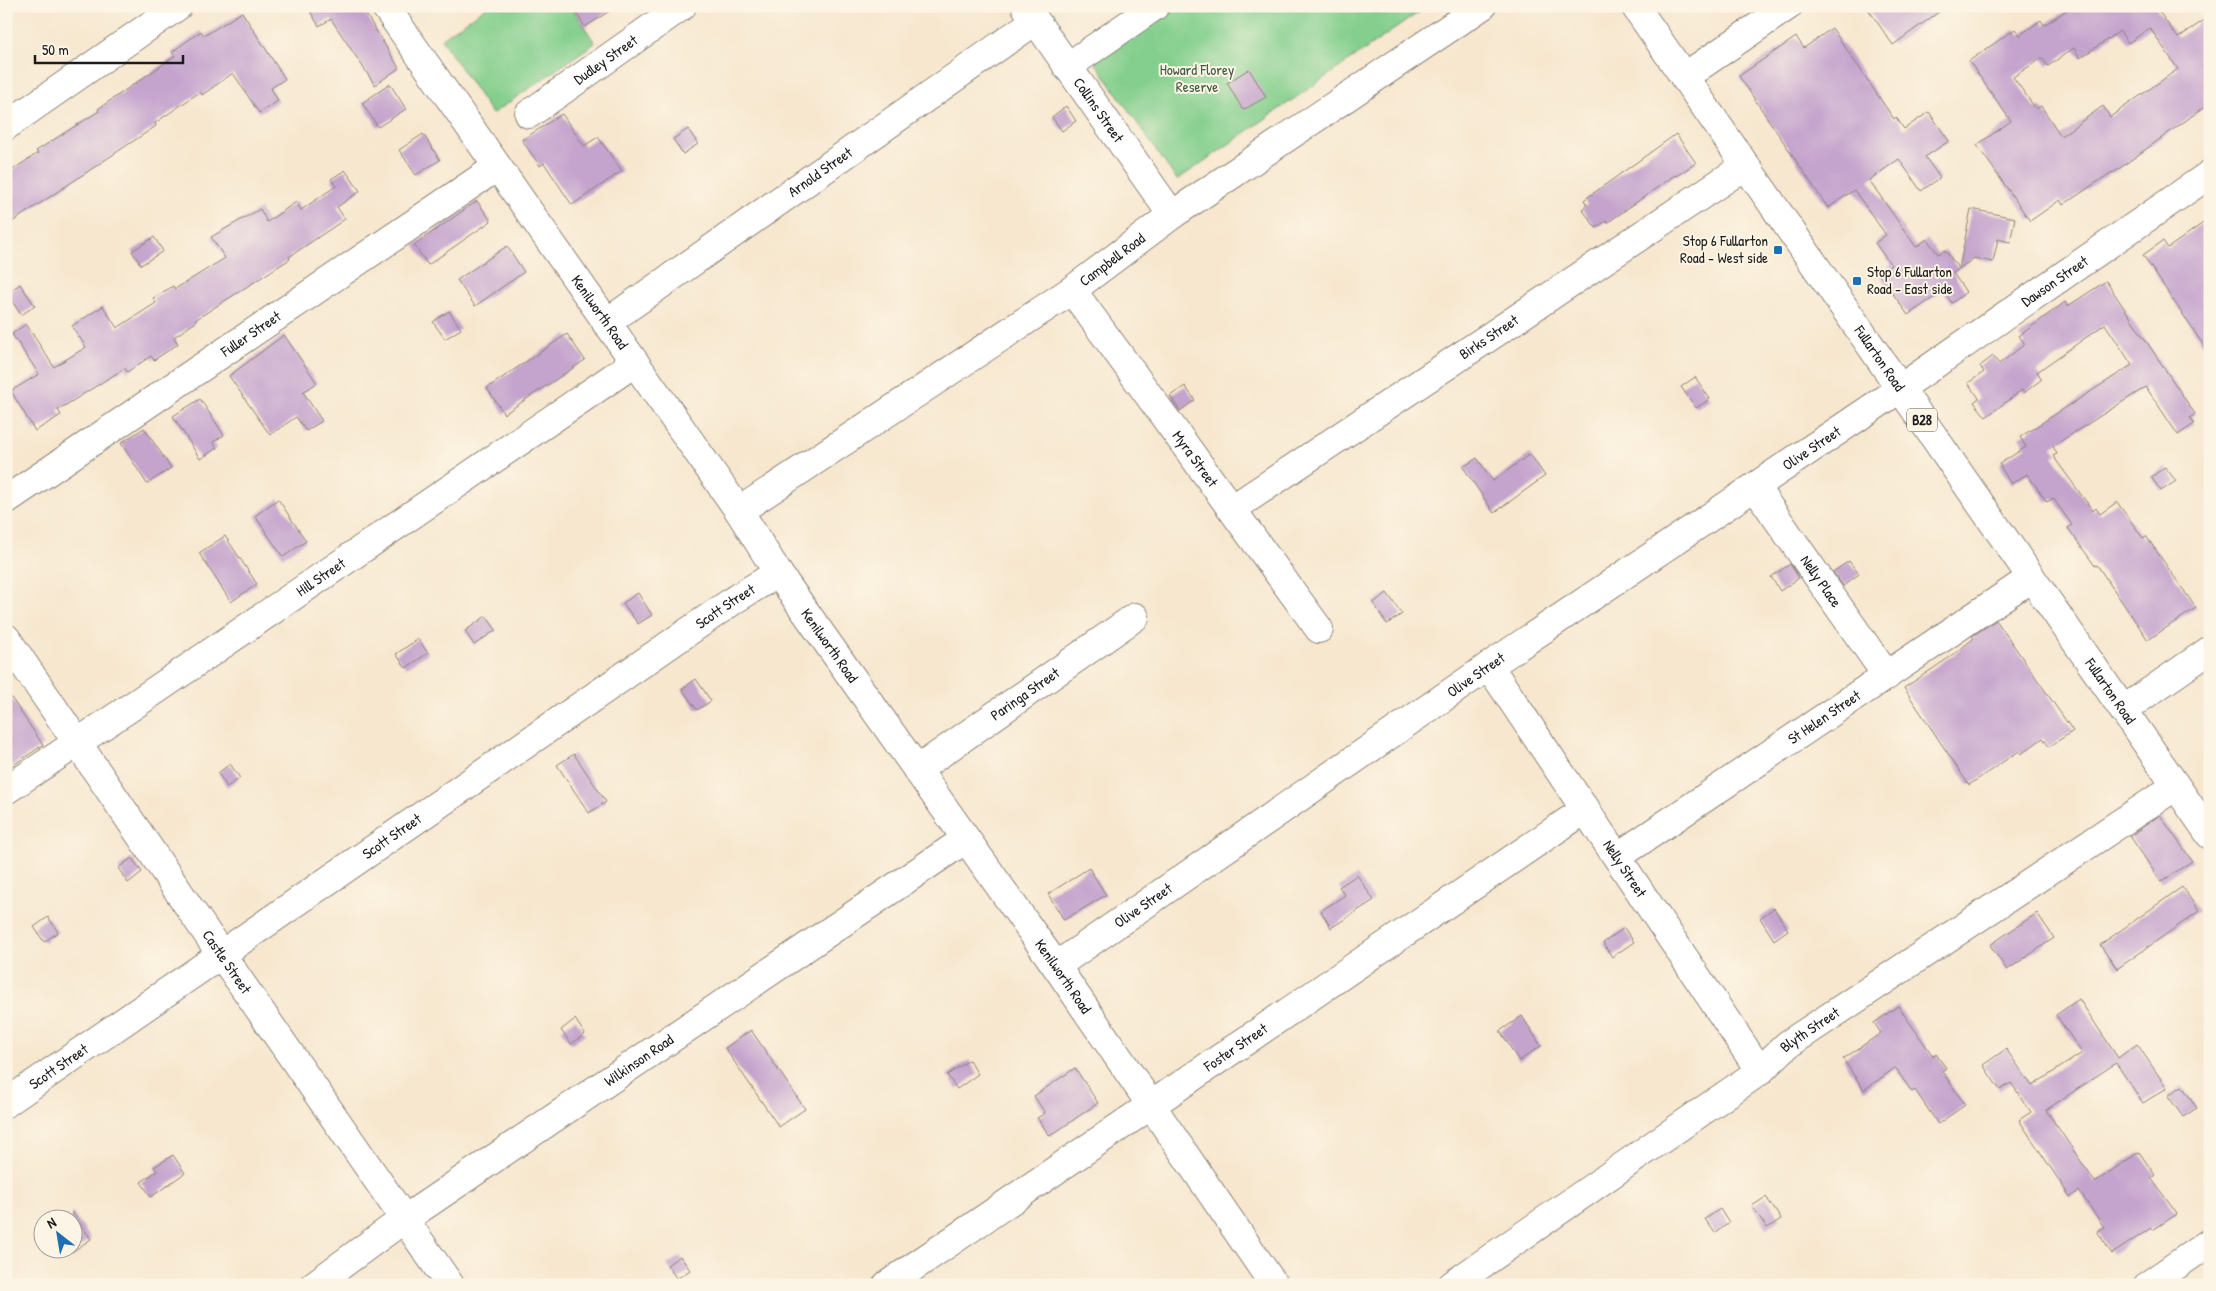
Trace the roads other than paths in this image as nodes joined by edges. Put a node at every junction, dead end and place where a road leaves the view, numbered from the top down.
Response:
1 (178, 6) edge
2 (385, 6) edge
3 (682, 6) edge
4 (1155, 6) edge
5 (1482, 6) edge
6 (1634, 6) edge
7 (1788, 6) edge
8 (1030, 14) edge
9 (1067, 67) junction
10 (1684, 78) junction
11 (529, 114) dead end
12 (6, 126) edge
13 (1745, 166) junction
14 (497, 167) junction
15 (2210, 174) edge
16 (1172, 215) junction
17 (1072, 290) junction
18 (606, 323) junction
19 (634, 362) junction
20 (1900, 389) junction
21 (1755, 487) junction
22 (6, 500) edge
23 (1232, 509) junction
24 (739, 511) junction
25 (778, 573) junction
26 (2032, 578) junction
27 (1135, 617) dead end
28 (1319, 629) dead end
29 (6, 638) edge
30 (2210, 650) edge
31 (1489, 666) junction
32 (1887, 676) junction
33 (2123, 710) junction
34 (79, 742) junction
35 (917, 770) junction
36 (2176, 786) junction
37 (6, 790) edge
38 (1586, 809) junction
39 (2210, 835) edge
40 (966, 839) junction
41 (1617, 857) junction
42 (221, 954) junction
43 (1056, 966) junction
44 (1760, 1070) junction
45 (6, 1103) edge
46 (1151, 1103) junction
47 (404, 1219) junction
48 (2210, 1242) edge
49 (314, 1285) edge
50 (450, 1285) edge
51 (887, 1285) edge
52 (1274, 1285) edge
53 (1452, 1285) edge
54 (2148, 1285) edge

1 - 12 street
2 - 14 street, Kenilworth Road
3 - 11 street, Dudley Street
4 - 9 street
5 - 16 street, Campbell Road
6 - 10 street, Fullarton Road / B28
7 - 10 street
8 - 9 street, Collins Street
8 - 18 street, Arnold Street
9 - 16 street, Collins Street
10 - 13 street, Fullarton Road / B28
13 - 20 street, Fullarton Road / B28
13 - 23 street, Birks Street
14 - 18 street, Kenilworth Road
14 - 22 street, Fuller Street
15 - 20 street, Dawson Street
16 - 17 street, Campbell Road
17 - 23 street, Myra Street
17 - 24 street, Campbell Road
18 - 19 street, Kenilworth Road
19 - 24 street, Kenilworth Road
19 - 34 street, Hill Street
20 - 21 street, Olive Street
20 - 26 street, Fullarton Road / B28
21 - 31 street, Olive Street
21 - 32 street, Nelly Place
23 - 28 street, Myra Street
24 - 25 street, Kenilworth Road
25 - 35 street, Kenilworth Road
25 - 42 street, Scott Street
26 - 32 street, St Helen Street
26 - 33 street, Fullarton Road / B28
27 - 35 street, Paringa Street
29 - 34 street, Castle Street
30 - 33 street
31 - 38 street, Nelly Street
31 - 43 street, Olive Street
32 - 41 street, St Helen Street
33 - 36 street, Fullarton Road / B28
34 - 37 street, Hill Street
34 - 42 street, Castle Street
35 - 40 street, Kenilworth Road
36 - 39 street, Fullarton Road / B28
36 - 44 street, Blyth Street
38 - 41 street, Nelly Street
38 - 46 street, Foster Street
40 - 43 street, Kenilworth Road
40 - 47 street, Wilkinson Road
41 - 44 street, Nelly Street
42 - 45 street, Scott Street
42 - 47 street, Castle Street
43 - 46 street, Kenilworth Road
44 - 53 street, Blyth Street
46 - 51 street, Foster Street
46 - 52 street, Kenilworth Road
47 - 49 street, Wilkinson Road
47 - 50 street, Castle Street
48 - 54 street

